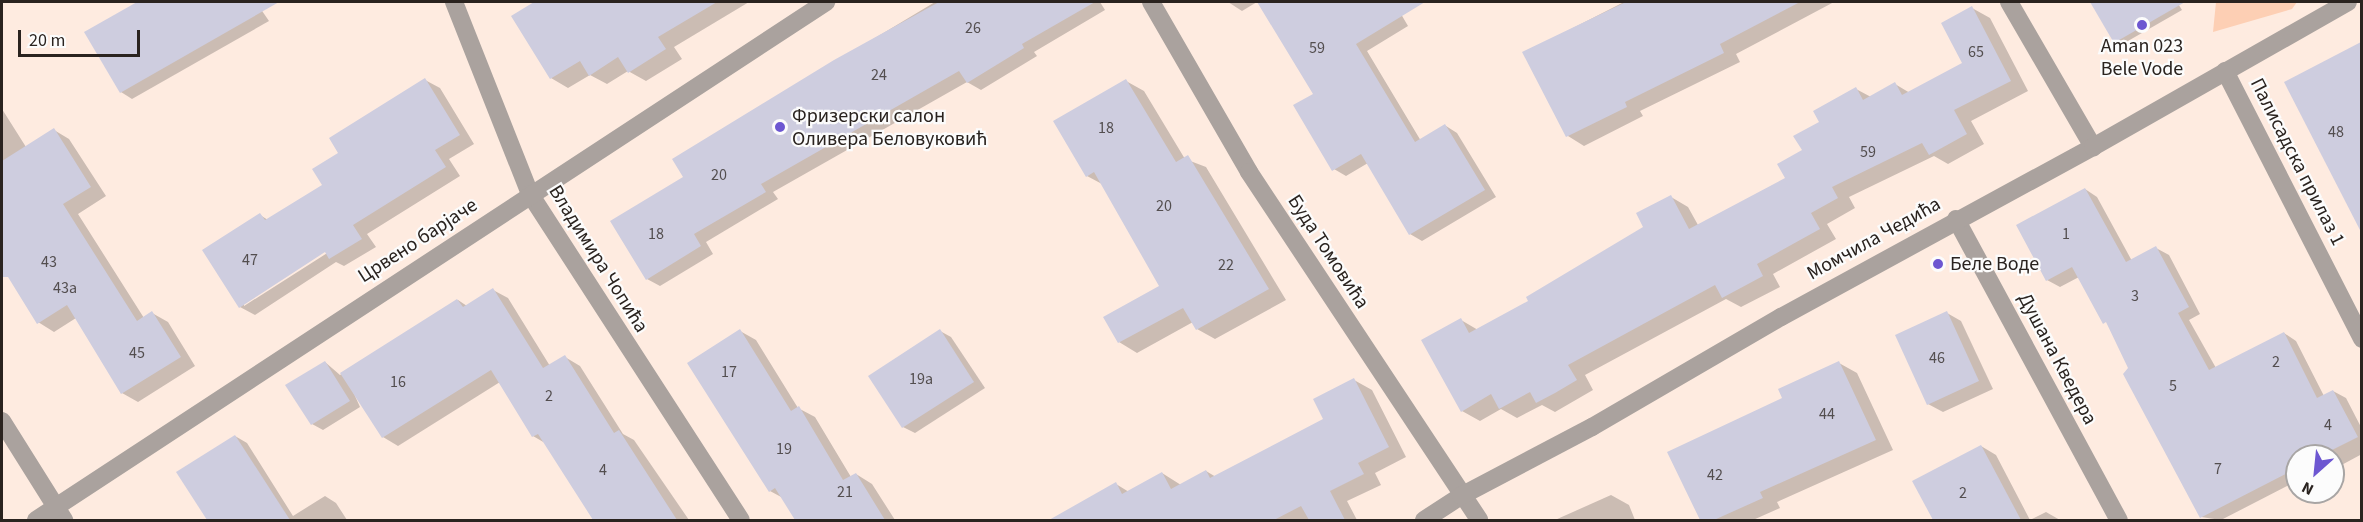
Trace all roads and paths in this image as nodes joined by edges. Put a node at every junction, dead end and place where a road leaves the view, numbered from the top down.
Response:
1 (454, 2) edge
2 (826, 2) edge
3 (1150, 2) edge
4 (2009, 2) edge
5 (2339, 4) edge
6 (2225, 71) junction
7 (2093, 147) junction
8 (530, 194) junction
9 (1956, 219) junction
10 (2361, 339) edge
11 (2, 421) edge
12 (1461, 496) junction
13 (60, 513) edge
14 (36, 520) edge
15 (741, 520) edge
16 (1424, 520) edge
17 (1479, 520) edge
18 (2119, 520) edge

1 - 8 street, Владимира Чопића
2 - 8 street, Црвено барјаче
3 - 12 street, Буда Томовића
4 - 7 street
5 - 6 street, Момчила Чедића
6 - 7 street, Момчила Чедића
6 - 10 street, Палисадска прилаз 1
7 - 9 street, Момчила Чедића
8 - 13 street, Црвено барјаче
8 - 15 street, Владимира Чопића
9 - 12 street, Момчила Чедића
9 - 18 street, Душана Кведера
11 - 13 street
12 - 16 street, Момчила Чедића
12 - 17 street, Буда Томовића
13 - 14 street, Црвено барјаче

